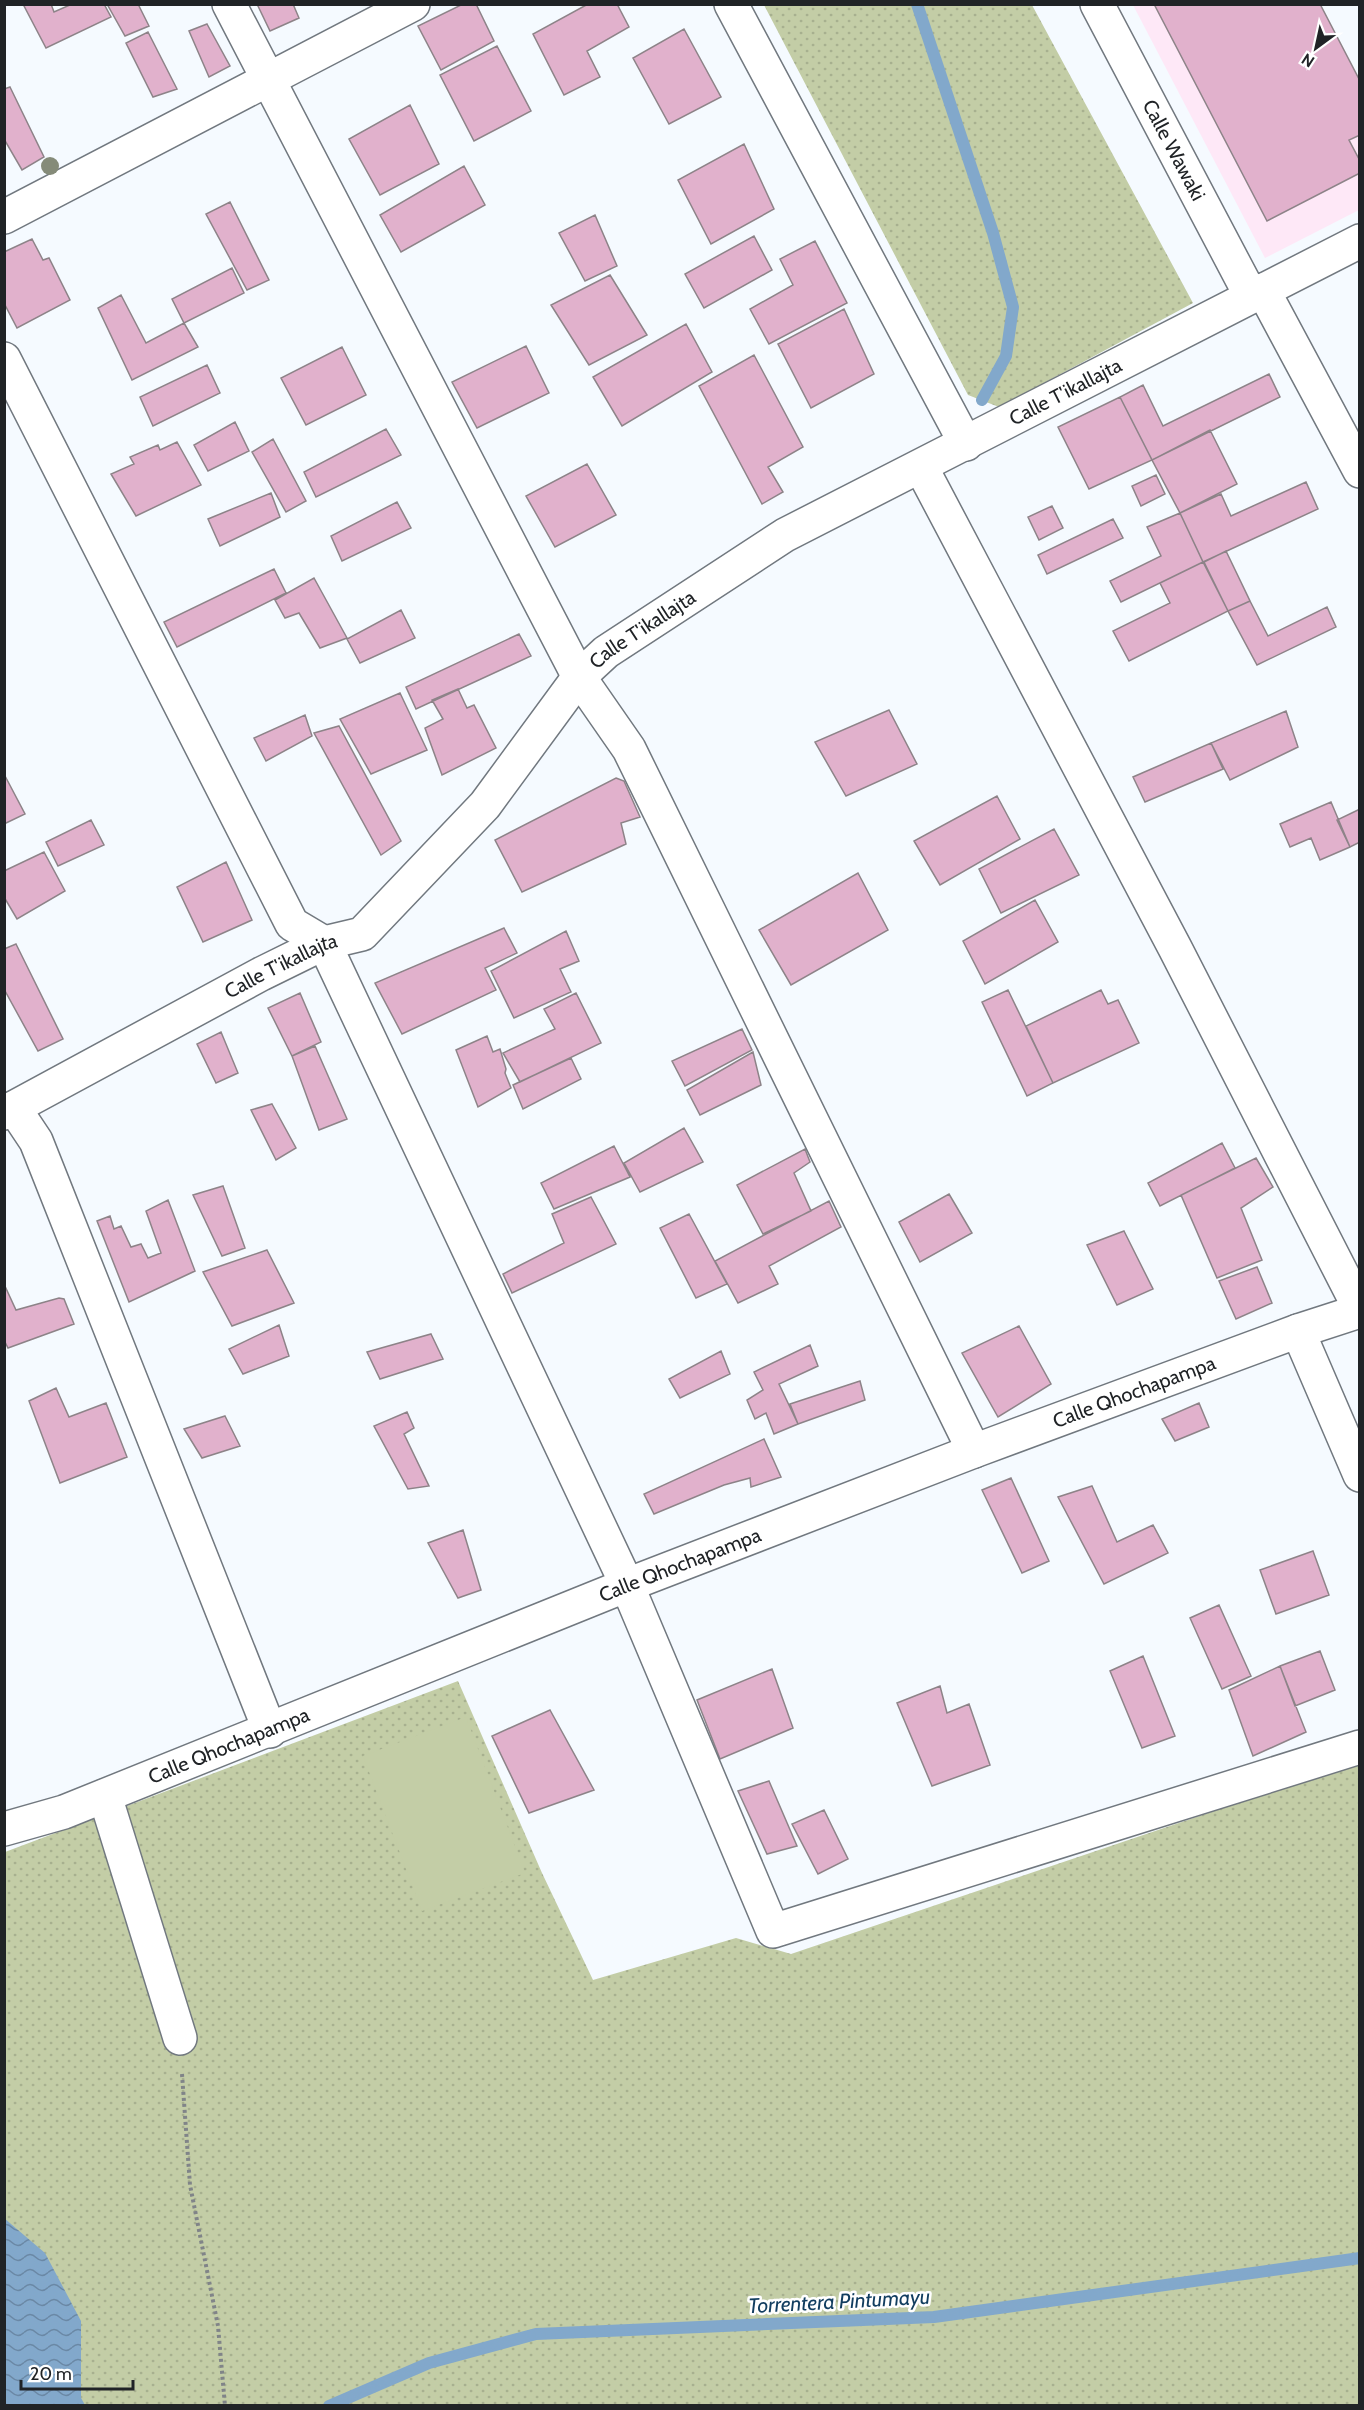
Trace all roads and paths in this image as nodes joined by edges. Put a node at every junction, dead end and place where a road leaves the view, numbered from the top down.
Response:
1 (229, 4) edge
2 (413, 4) edge
3 (731, 4) edge
4 (1097, 4) edge
5 (268, 79) junction
6 (4, 217) edge
7 (1359, 241) edge
8 (1257, 293) junction
9 (4, 359) edge
10 (966, 444) junction
11 (921, 467) junction
12 (1359, 471) edge
13 (579, 677) junction
14 (324, 943) junction
15 (9, 1110) edge
16 (1359, 1310) edge
17 (1298, 1331) junction
18 (975, 1451) junction
19 (1359, 1475) edge
20 (627, 1585) junction
21 (270, 1731) junction
22 (1359, 1747) edge
23 (105, 1796) junction
24 (4, 1829) edge
25 (180, 2038) joint
26 (225, 2406) edge

1 - 5 street
2 - 5 street
3 - 10 street
4 - 8 street, Calle Wawaki
5 - 6 street
5 - 13 street
7 - 8 street, Calle T'ikallajta
8 - 10 street, Calle T'ikallajta
8 - 12 street, Calle Wawaki
9 - 14 street
10 - 11 street, Calle T'ikallajta
11 - 13 street, Calle T'ikallajta
11 - 16 street
13 - 14 street, Calle T'ikallajta
13 - 18 street
14 - 15 street, Calle T'ikallajta
14 - 20 street
15 - 21 street
16 - 17 street, Calle Qhochapampa
17 - 18 street, Calle Qhochapampa
17 - 19 street
18 - 20 street, Calle Qhochapampa
20 - 21 street, Calle Qhochapampa
20 - 22 street
21 - 23 street, Calle Qhochapampa
23 - 24 street, Calle Qhochapampa
23 - 25 street
25 - 26 path

